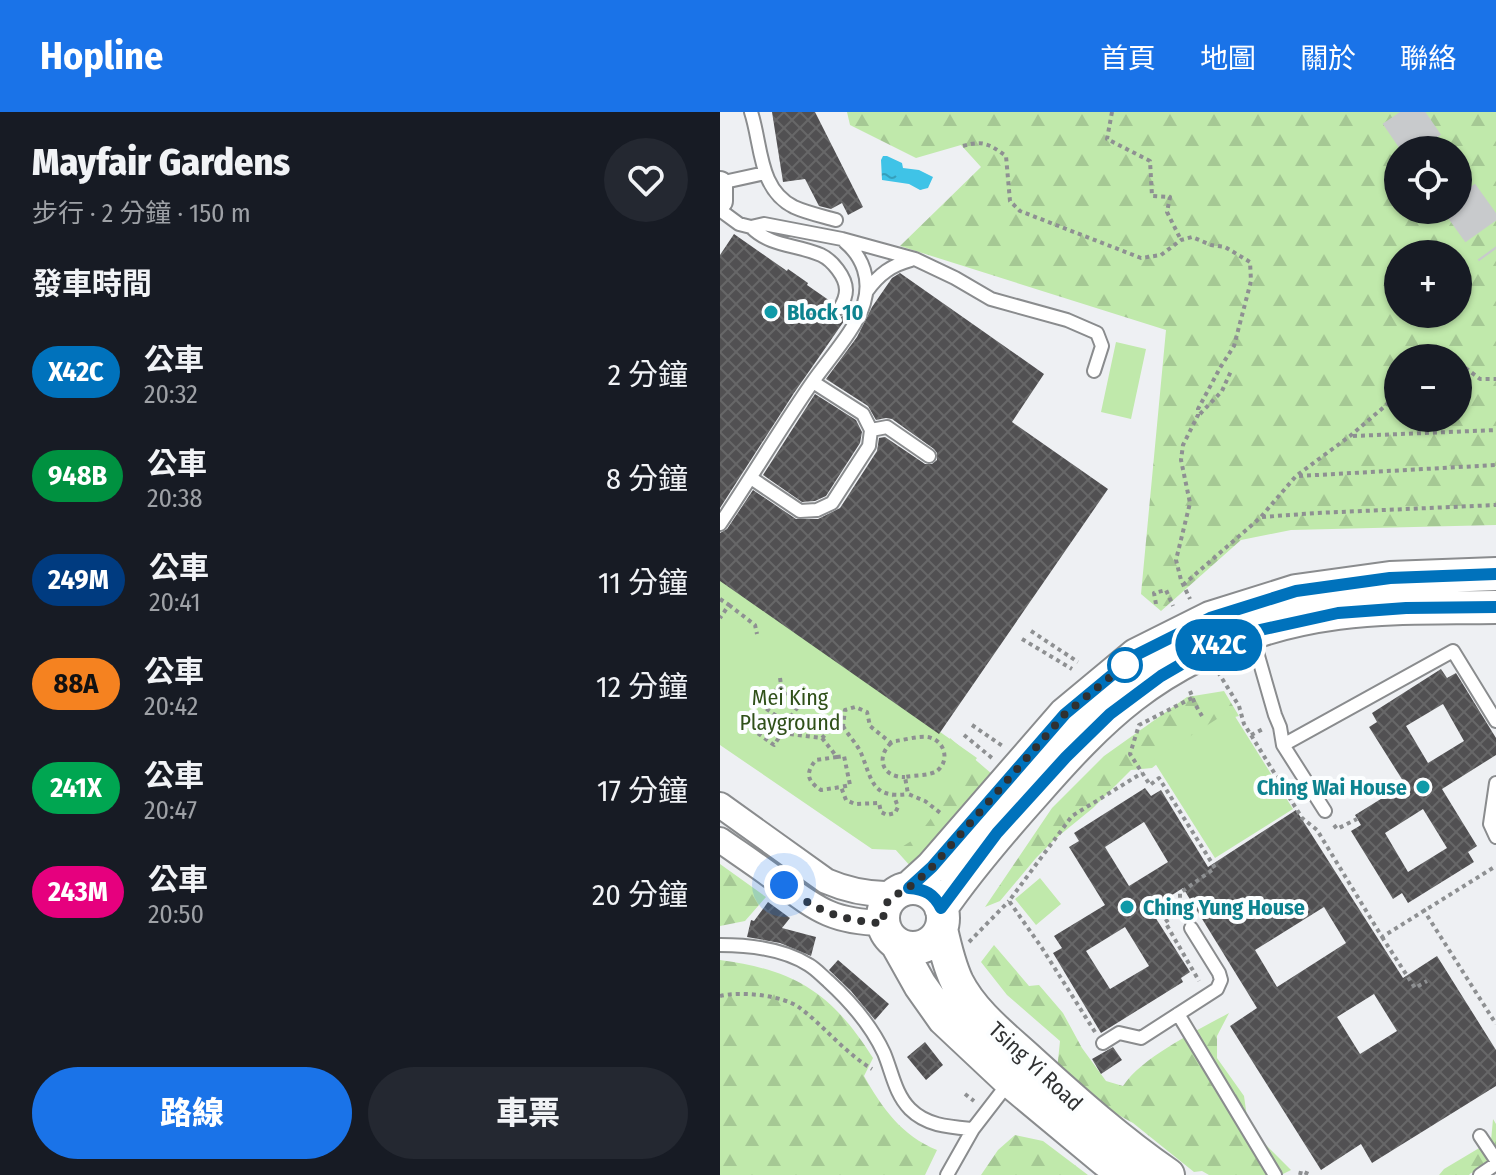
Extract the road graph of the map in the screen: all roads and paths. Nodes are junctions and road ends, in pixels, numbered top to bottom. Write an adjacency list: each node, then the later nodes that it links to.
1 (751, 112): 4 (lane)
2 (1112, 112): 11 (path)
3 (963, 146): 11 (path)
4 (765, 173): 5 (lane); 8 (lane)
5 (720, 183): 6 (street)
6 (720, 201)
7 (720, 210): 9 (lane)
8 (836, 220)
9 (751, 227): 10 (lane); 14 (lane)
10 (842, 239): 12 (lane); 13 (lane)
11 (1181, 240): 21 (path)
12 (915, 259): 13 (lane); 15 (lane)
13 (867, 291): 19 (lane)
14 (840, 308)
15 (1094, 371)
16 (1231, 371): 21 (path)
17 (1472, 373): 18 (path)
18 (1496, 379)
19 (813, 382): 22 (lane); 28 (lane)
20 (1384, 407): 24 (path)
21 (1198, 415): 33 (path)
22 (871, 430): 25 (lane); 28 (lane)
23 (1496, 430): 24 (path)
24 (1350, 436): 27 (path)
25 (929, 456)
26 (1496, 465): 27 (path)
27 (1296, 476): 30 (path)
28 (751, 478): 31 (lane)
29 (1496, 505): 30 (path)
30 (1260, 518): 33 (path)
31 (720, 524)
32 (1496, 574): 82 (main road)
33 (1183, 585): 35 (path)
34 (720, 599): 37 (path)
35 (1190, 599)
36 (1156, 604): 38 (path)
37 (729, 605): 40 (path); 43 (path)
38 (1173, 606)
39 (1496, 607): 42 (main road)
40 (720, 618)
41 (1031, 631): 45 (path)
42 (1251, 632): 63 (lane); 83 (main road)
43 (757, 634)
44 (1022, 639): 46 (path)
45 (1078, 662)
46 (1072, 669)
47 (1217, 670): 86 (path)
48 (780, 678): 49 (path)
49 (782, 691): 53 (path); 53 (path)
50 (1190, 691): 51 (path)
51 (1192, 698): 52 (path); 66 (path)
52 (1202, 716)
53 (781, 719): 58 (path)
54 (1496, 721): 63 (lane)
55 (745, 724): 58 (path)
56 (972, 725): 62 (path)
57 (843, 726): 60 (path); 61 (path); 71 (path)
58 (782, 733): 60 (path)
59 (964, 735): 65 (path)
60 (822, 738): 64 (path)
61 (891, 743): 67 (path); 67 (path)
62 (1001, 745)
63 (1283, 745): 73 (lane)
64 (837, 757): 69 (path); 69 (path)
65 (992, 757)
66 (1142, 773): 76 (path); 80 (path)
67 (905, 777): 70 (path)
68 (1496, 783): 77 (lane)
69 (841, 787): 71 (path)
70 (908, 794): 71 (path); 74 (path)
71 (894, 796)
72 (720, 805): 82 (street)
73 (1328, 815): 75 (path)
74 (948, 819)
75 (1357, 819)
76 (1186, 821)
77 (1496, 837)
78 (720, 840): 82 (street)
79 (1496, 866): 81 (path)
80 (1009, 901): 85 (path); 92 (path)
81 (1423, 909): 86 (path); 91 (path)
82 (896, 912): 83 (main road); 83 (main road); 94 (main road, Tsing Yi Road)
83 (941, 919): 100 (main road, Tsing Yi Road)
84 (1191, 928): 90 (lane)
85 (975, 937)
86 (1382, 937): 88 (path)
87 (724, 945): 93 (lane)
88 (1427, 981)
89 (720, 996): 93 (path)
90 (1178, 1014): 92 (lane); 101 (lane)
91 (1496, 1024)
92 (1103, 1043)
93 (892, 1076): 95 (lane)
94 (1010, 1081): 95 (lane); 99 (main road, Tsing Yi Road)
95 (973, 1129): 98 (lane)
96 (1480, 1136): 97 (lane)
97 (1496, 1162): 104 (lane)
98 (947, 1175)
99 (1126, 1175)
100 (1168, 1175)
101 (1275, 1175)
102 (1300, 1175): 103 (path)
103 (1311, 1175)
104 (1480, 1175)

